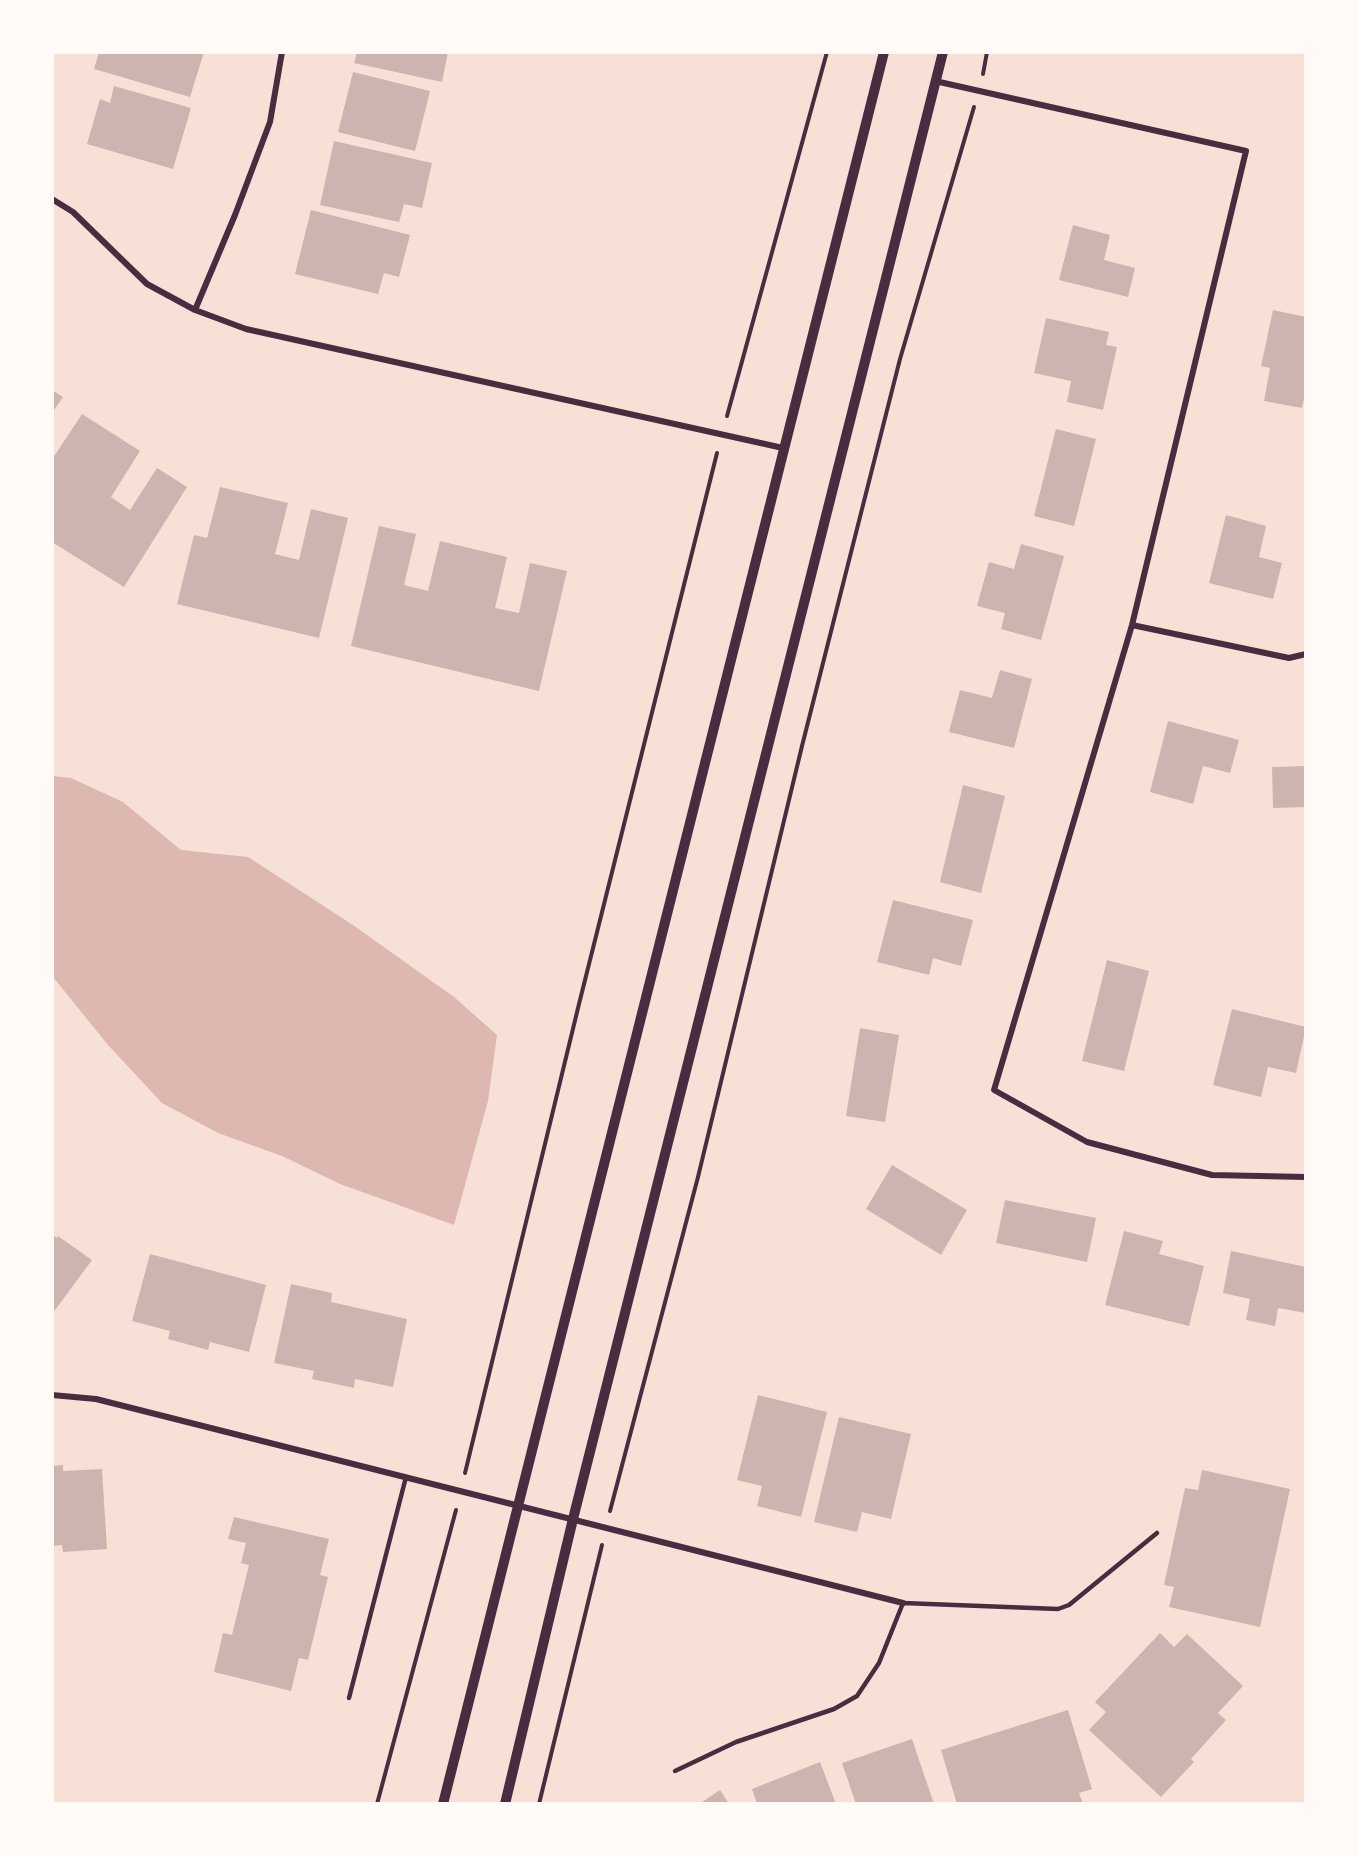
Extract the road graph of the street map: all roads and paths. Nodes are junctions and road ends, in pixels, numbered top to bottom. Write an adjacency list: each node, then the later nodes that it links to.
1 (282, 52): 9 (street)
2 (827, 52): 10 (path)
3 (884, 52): 11 (street)
4 (943, 52): 6 (street)
5 (987, 52): 7 (path)
6 (935, 81): 7 (street); 19 (street)
7 (979, 91): 12 (street); 20 (path)
8 (52, 199): 9 (street)
9 (195, 310): 10 (street)
10 (722, 434): 11 (street); 17 (path)
11 (783, 447): 18 (street)
12 (1132, 625): 13 (street); 14 (street)
13 (1305, 654)
14 (1305, 1177)
15 (52, 1395): 16 (street)
16 (406, 1477): 17 (street); 23 (lane)
17 (461, 1490): 18 (street); 25 (path)
18 (517, 1504): 19 (street); 26 (street)
19 (573, 1519): 20 (street); 27 (street)
20 (606, 1527): 22 (street); 28 (path)
21 (1158, 1533): 22 (lane)
22 (903, 1603): 24 (lane)
23 (349, 1698)
24 (675, 1771)
25 (377, 1803)
26 (443, 1803)
27 (505, 1803)
28 (539, 1803)

